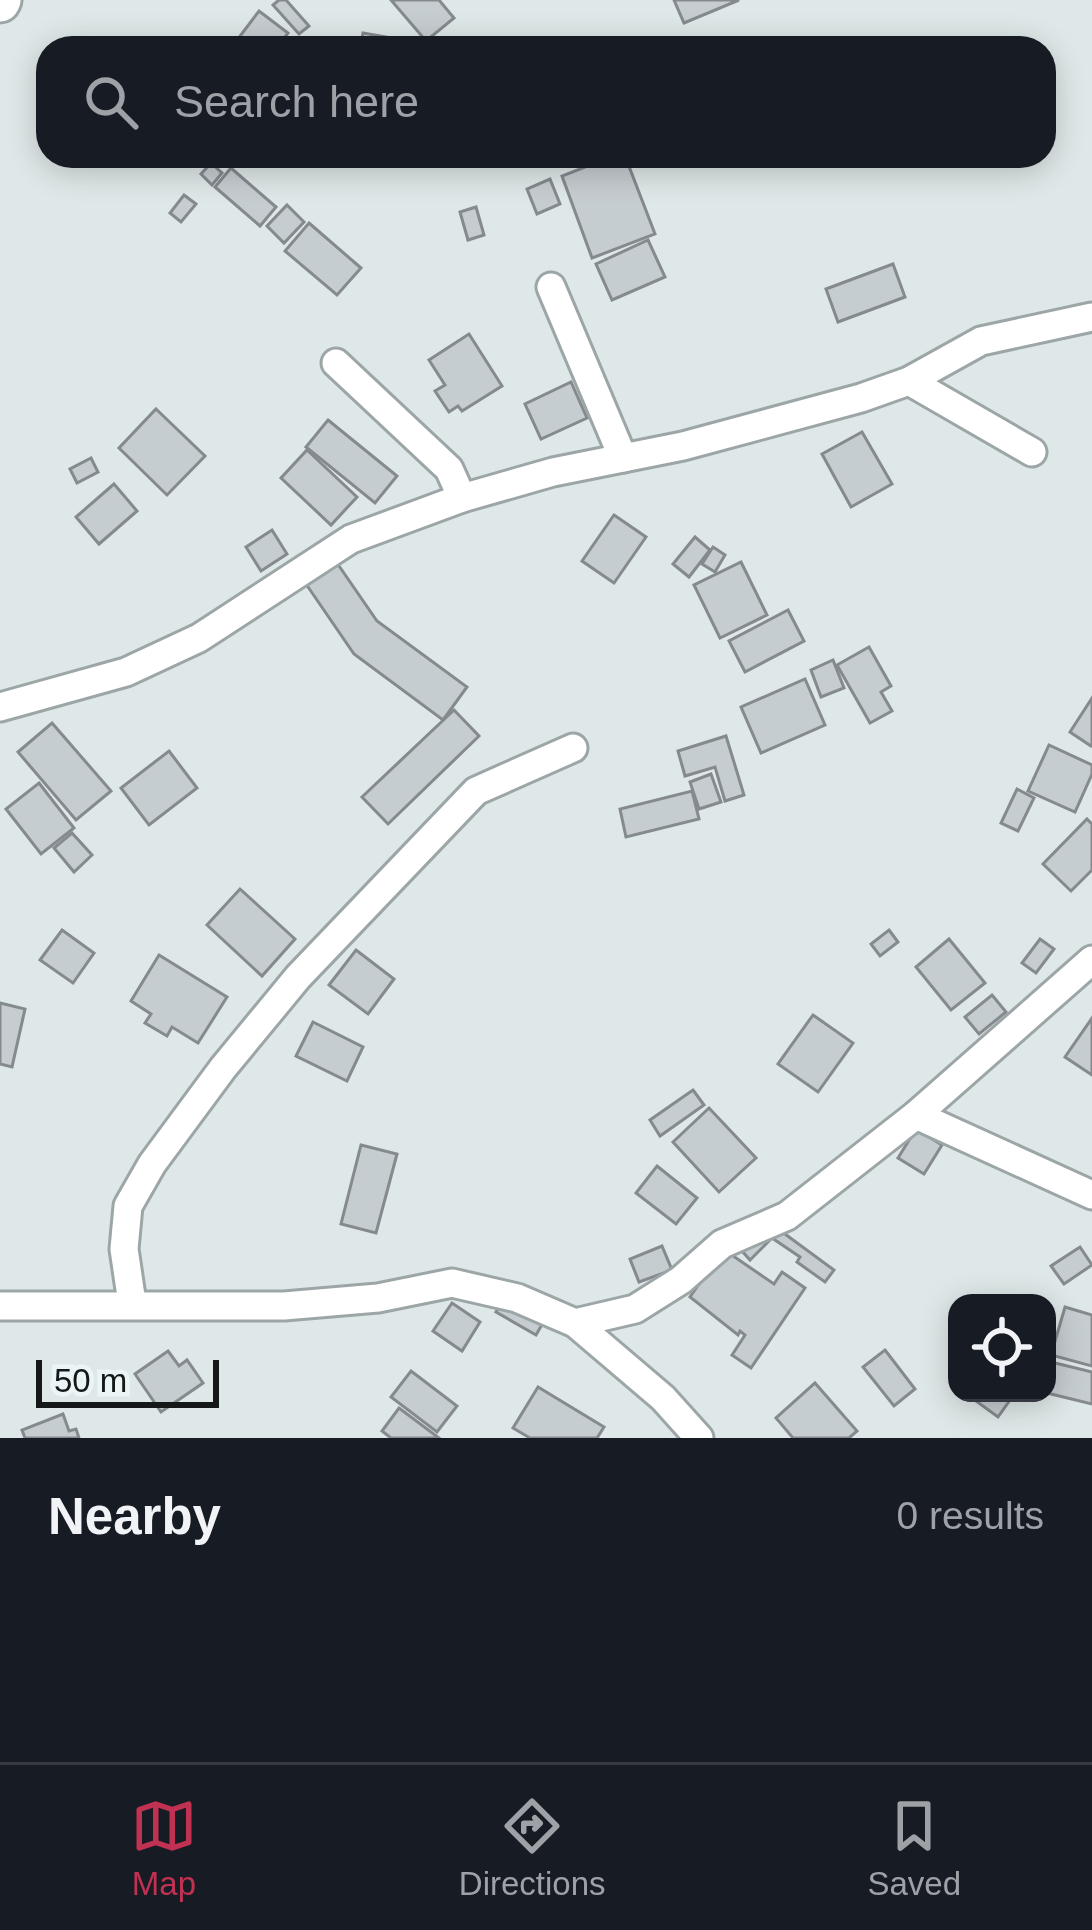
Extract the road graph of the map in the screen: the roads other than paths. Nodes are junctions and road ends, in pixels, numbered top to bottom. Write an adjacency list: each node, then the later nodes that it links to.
1 (551, 286): 6 (street)
2 (1092, 317): 4 (street)
3 (336, 364): 7 (street)
4 (909, 381): 5 (street); 6 (street)
5 (1032, 452)
6 (623, 458): 7 (street)
7 (463, 498): 8 (street)
8 (0, 706)
9 (573, 748): 13 (street)
10 (1092, 960): 11 (street)
11 (916, 1115): 12 (street); 15 (street)
12 (1092, 1195)
13 (132, 1304): 14 (street); 15 (street)
14 (0, 1306)
15 (575, 1323): 16 (street)
16 (699, 1438)

